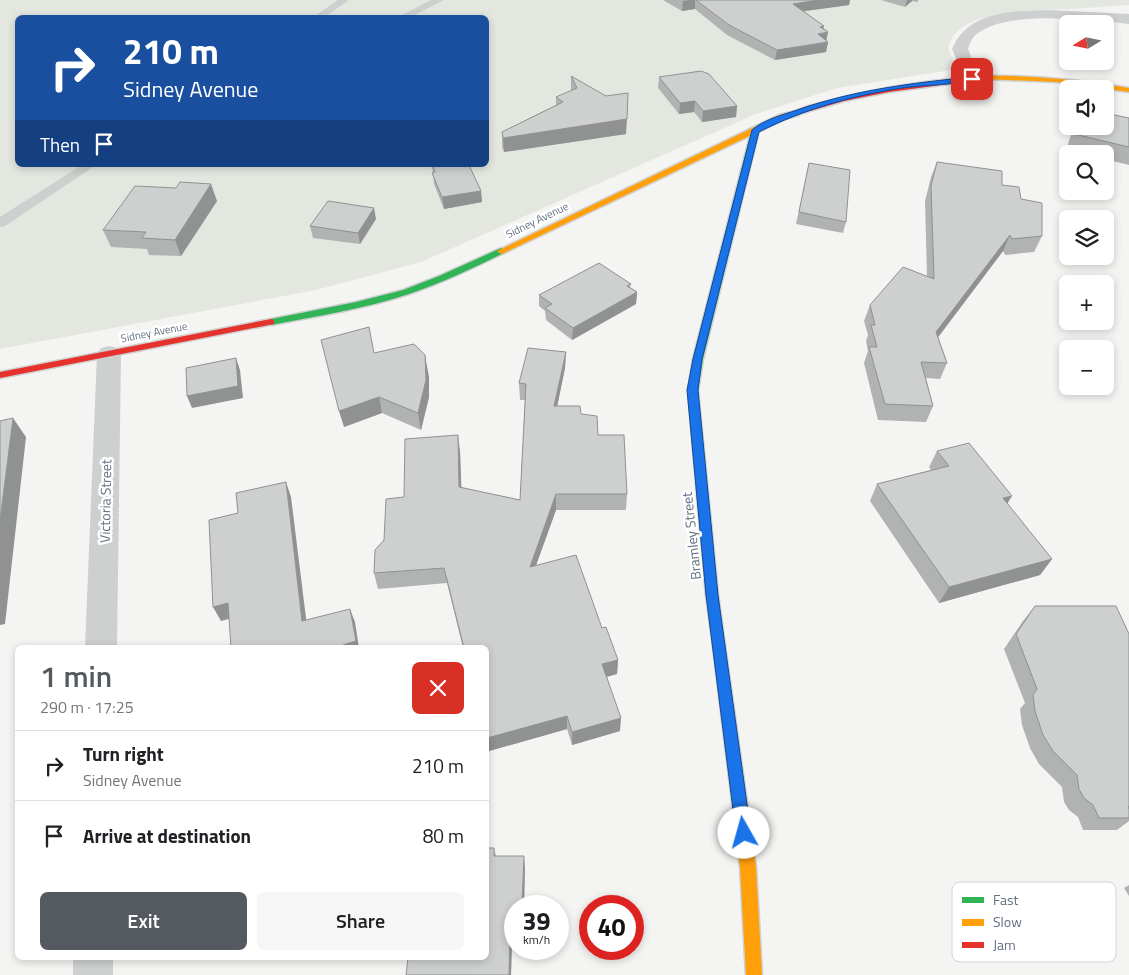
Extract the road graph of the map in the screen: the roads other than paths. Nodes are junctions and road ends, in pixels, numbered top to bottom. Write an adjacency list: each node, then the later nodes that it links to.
1 (344, 0): 3 (lane)
2 (439, 0): 4 (lane)
3 (321, 15)
4 (406, 15)
5 (1129, 19): 6 (street)
6 (972, 79): 7 (street, Sidney Avenue); 8 (street, Sidney Avenue)
7 (1129, 90)
8 (756, 130): 11 (street, Sidney Avenue); 16 (street, Bramley Street)
9 (87, 167): 10 (lane)
10 (0, 223)
11 (109, 354): 12 (street, Sidney Avenue); 13 (street, Victoria Street)
12 (0, 375)
13 (101, 645)
14 (93, 960): 15 (street)
15 (93, 975)
16 (754, 975)

